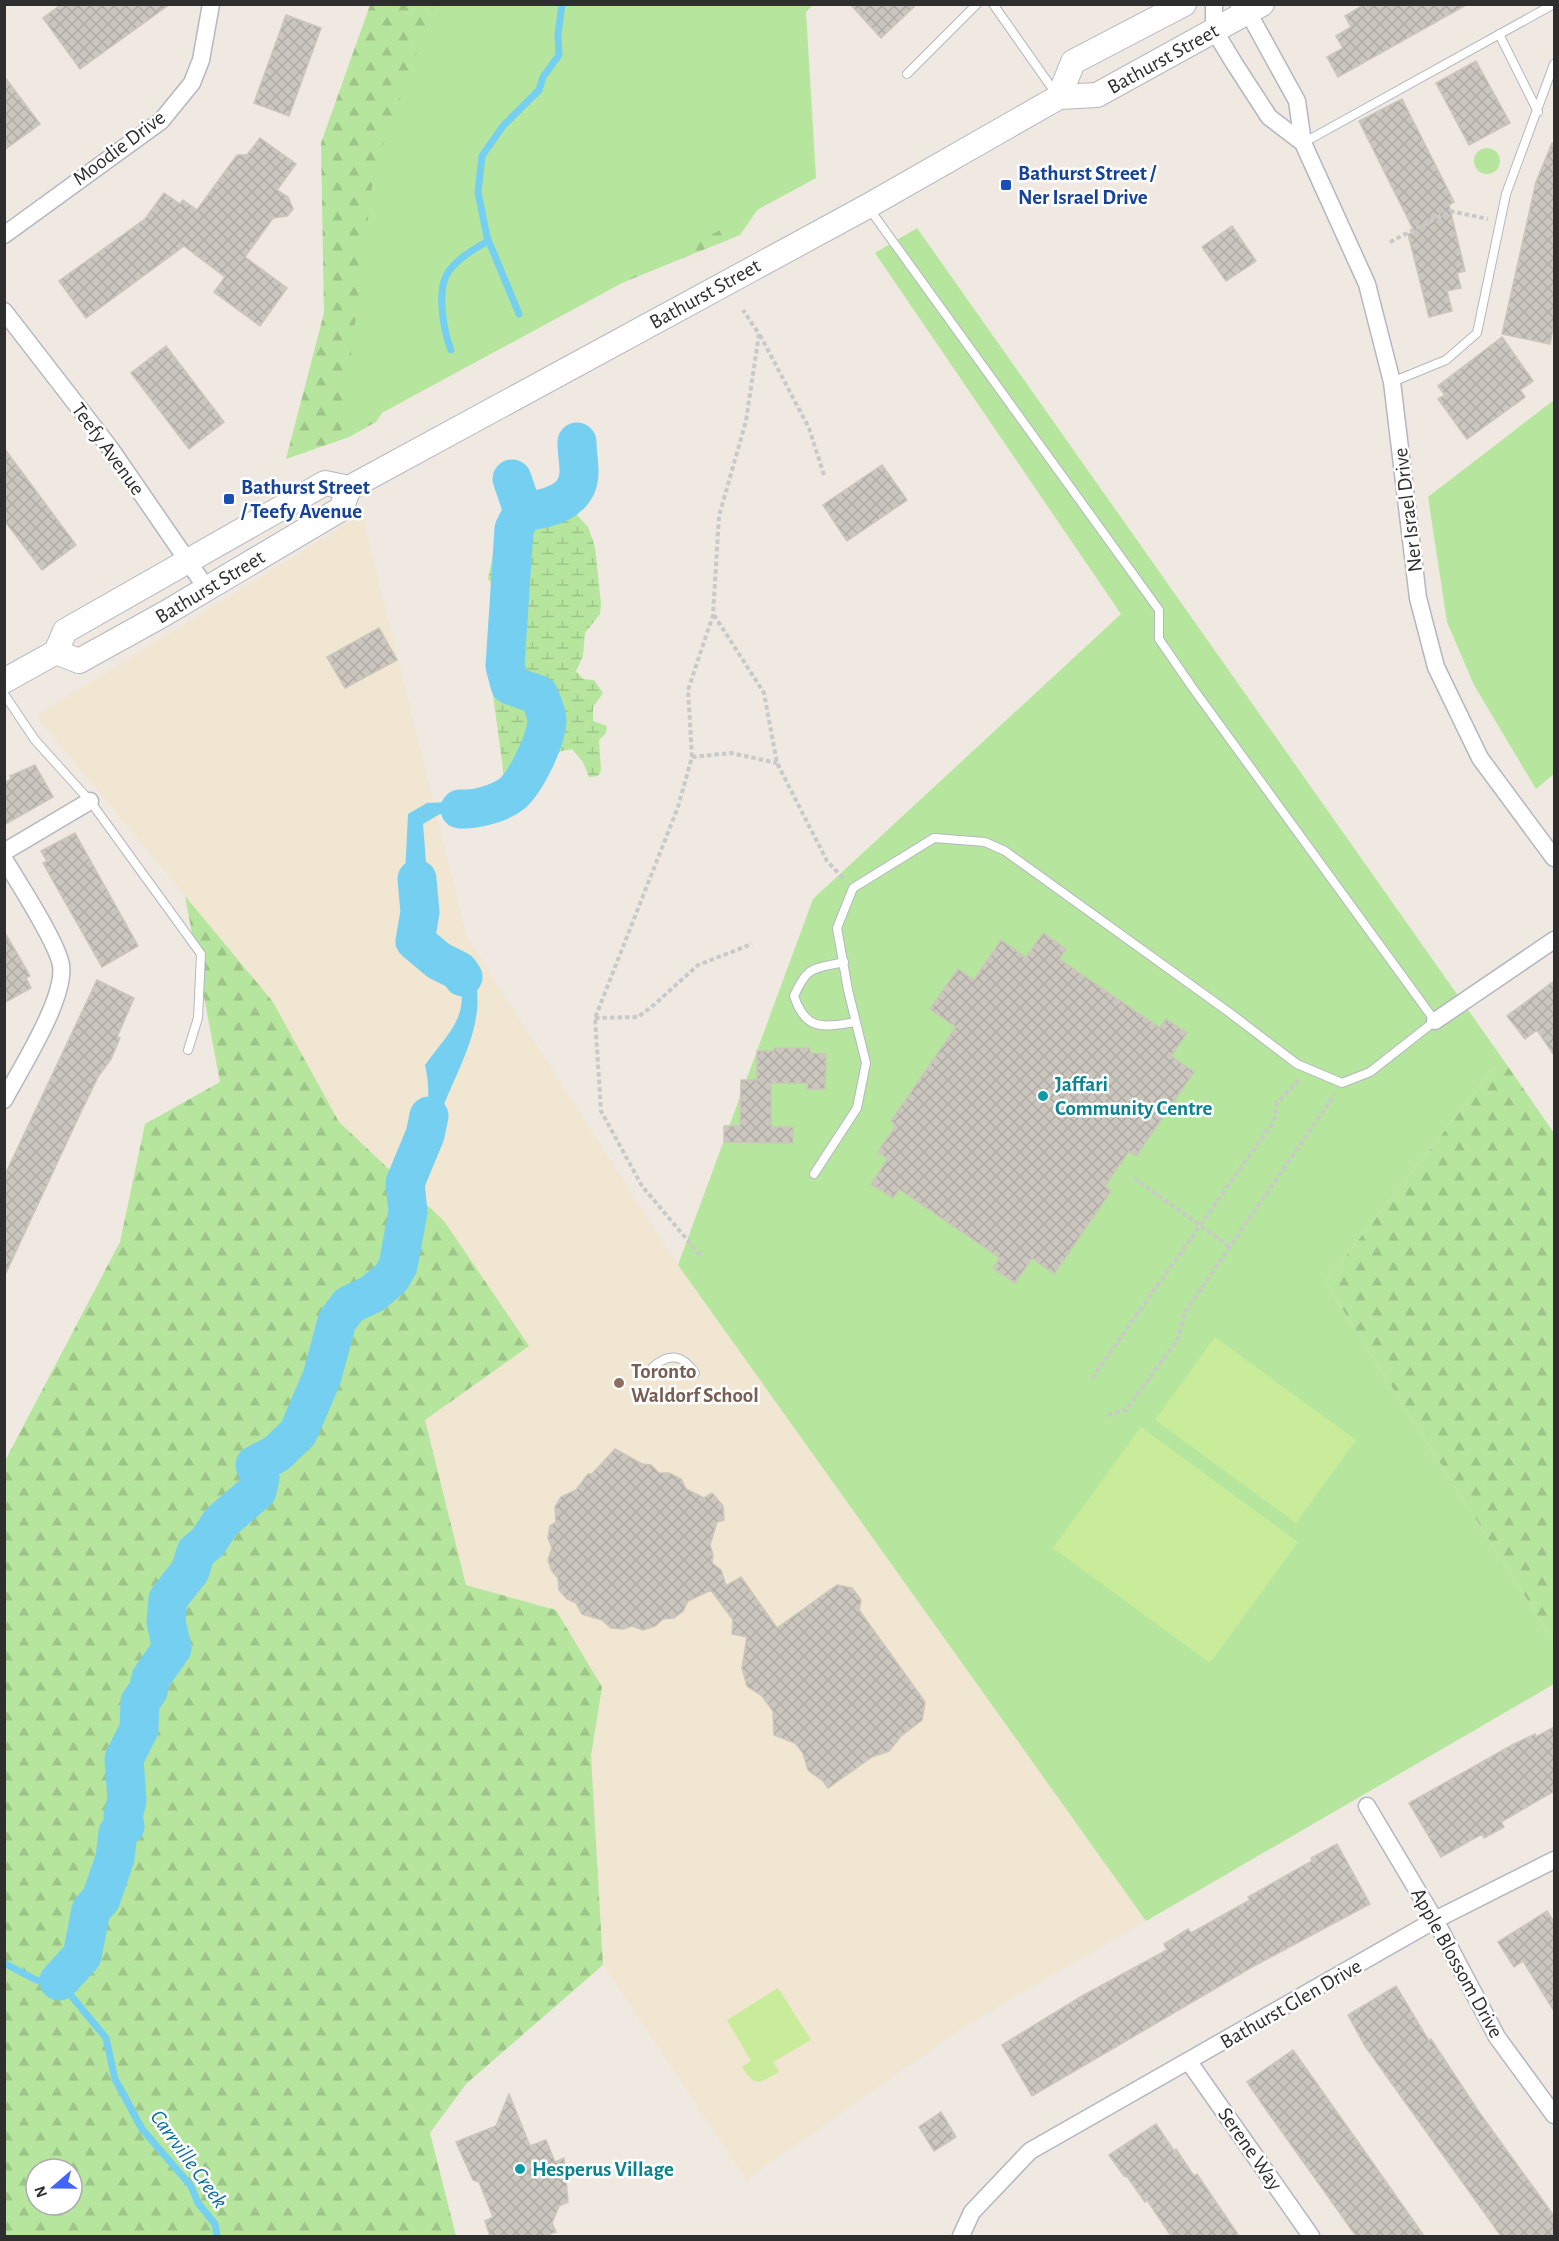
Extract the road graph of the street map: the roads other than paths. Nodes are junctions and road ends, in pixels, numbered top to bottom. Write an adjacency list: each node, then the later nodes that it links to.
1 (211, 4): 16 (street, Moodie Drive)
2 (977, 4): 11 (lane)
3 (993, 4): 12 (lane)
4 (1184, 4): 12 (main road, Bathurst Street)
5 (1214, 4): 8 (street)
6 (1554, 4): 9 (lane)
7 (1249, 7): 8 (main road, Bathurst Street); 14 (street, Ner Israel Drive)
8 (1214, 30): 12 (main road, Bathurst Street); 14 (street, Ner Israel Drive)
9 (1499, 34): 13 (lane); 14 (lane)
10 (1554, 64): 13 (lane)
11 (907, 74)
12 (1059, 98): 15 (main road, Bathurst Street)
13 (1538, 112): 18 (lane)
14 (1303, 143): 18 (street, Ner Israel Drive)
15 (868, 206): 19 (main road, Bathurst Street); 31 (lane)
16 (4, 235)
17 (4, 311): 20 (street, Teefy Avenue)
18 (1392, 382): 27 (street, Ner Israel Drive)
19 (349, 488): 20 (main road, Bathurst Street); 21 (main road, Bathurst Street)
20 (188, 563): 21 (street, Teefy Avenue); 22 (main road, Bathurst Street)
21 (207, 589): 22 (main road, Bathurst Street)
22 (56, 652): 23 (main road, Bathurst Street)
23 (4, 681)
24 (4, 694): 25 (lane)
25 (90, 801): 26 (street); 33 (lane)
26 (4, 852)
27 (1554, 858)
28 (4, 859): 34 (street)
29 (1554, 939): 31 (street)
30 (844, 962): 31 (lane); 32 (lane); 32 (lane)
31 (1435, 1021)
32 (856, 1022): 35 (lane)
33 (188, 1050)
34 (4, 1100)
35 (814, 1174)
36 (653, 1367): 37 (lane)
37 (695, 1373)
38 (1367, 1806): 40 (street, Apple Blossom Drive)
39 (1554, 1860): 40 (street, Bathurst Glen Drive)
40 (1435, 1920): 41 (street, Bathurst Glen Drive); 42 (street, Apple Blossom Drive)
41 (1189, 2062): 43 (street, Bathurst Glen Drive); 44 (street, Serene Way)
42 (1554, 2115)
43 (961, 2236)
44 (1311, 2236)

